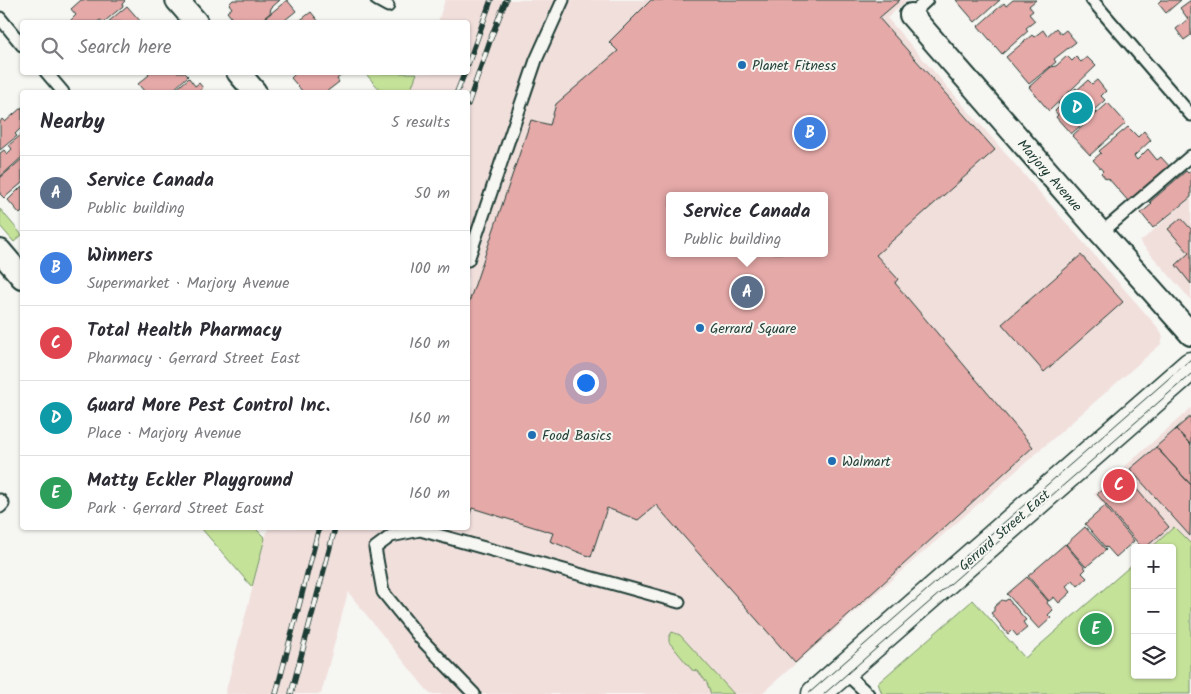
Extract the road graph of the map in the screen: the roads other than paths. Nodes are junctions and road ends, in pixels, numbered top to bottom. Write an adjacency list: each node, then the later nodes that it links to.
1 (177, 0): 8 (street)
2 (377, 0): 5 (lane)
3 (563, 0): 18 (lane)
4 (1092, 0): 14 (lane)
5 (388, 6)
6 (919, 7): 16 (street, Marjory Avenue)
7 (0, 18): 9 (lane)
8 (194, 20)
9 (20, 43)
10 (49, 75): 12 (lane)
11 (240, 75): 13 (street)
12 (61, 90)
13 (252, 90)
14 (1191, 115)
15 (1191, 156): 16 (lane)
16 (1101, 233): 20 (street, Marjory Avenue)
17 (0, 251): 19 (street)
18 (470, 254)
19 (20, 275)
20 (1191, 334)
21 (1191, 366): 26 (main road, Gerrard Street East)
22 (0, 500): 23 (lane)
23 (0, 507)
24 (392, 532): 25 (lane); 27 (lane)
25 (679, 602)
26 (844, 671): 28 (main road, Gerrard Street East); 29 (lane)
27 (474, 694)
28 (816, 694)
29 (868, 694)

